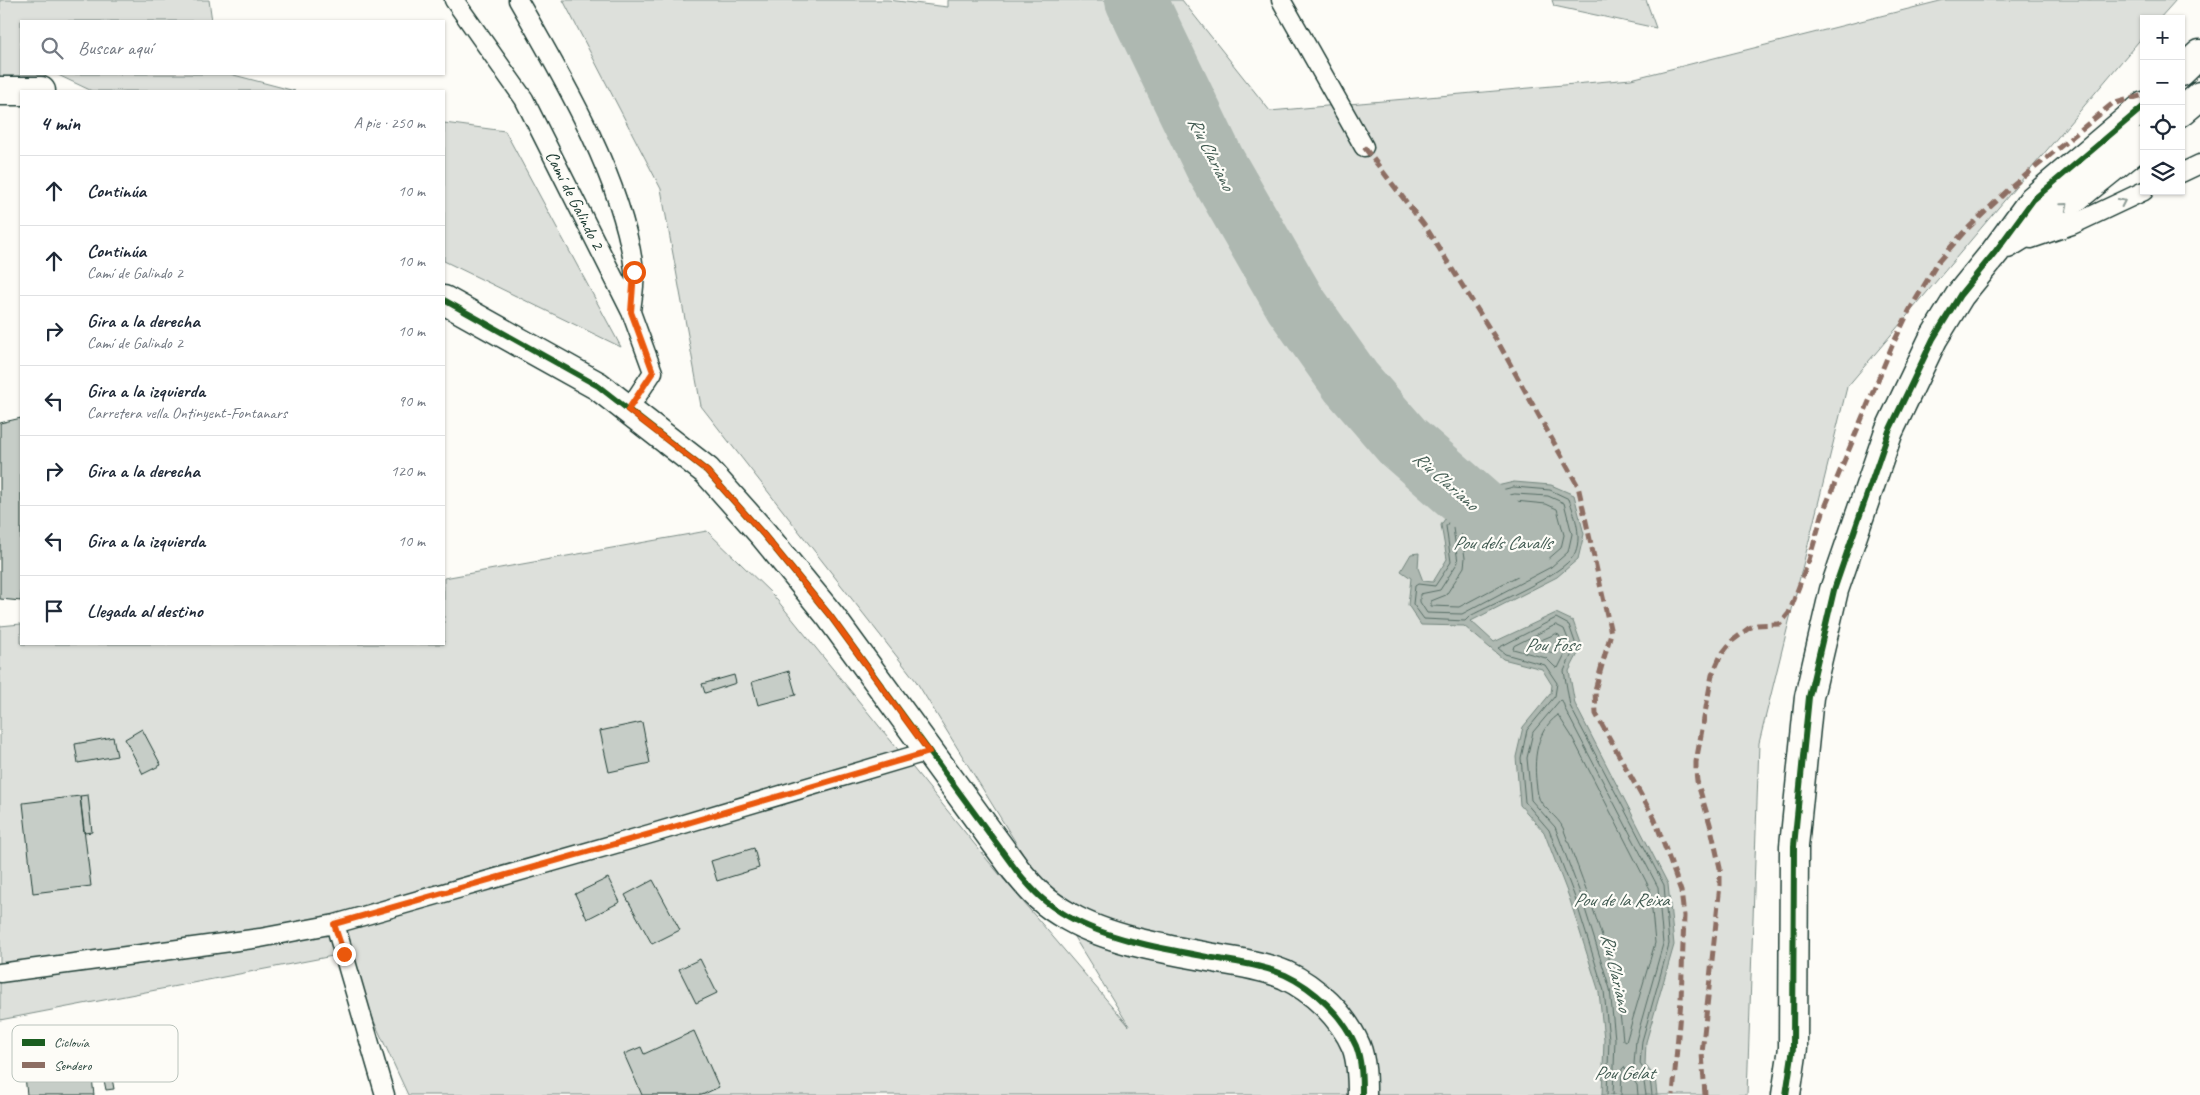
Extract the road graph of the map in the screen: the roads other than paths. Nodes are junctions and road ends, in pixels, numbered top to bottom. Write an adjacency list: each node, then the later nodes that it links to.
1 (454, 0): 18 (lane, Camí de Galindo 2)
2 (518, 0): 18 (lane)
3 (1281, 0): 12 (lane)
4 (2200, 54): 5 (main road)
5 (2185, 68)
6 (0, 91): 7 (main road)
7 (20, 91)
8 (2200, 96): 10 (main road)
9 (2140, 109): 16 (main road)
10 (2185, 109)
11 (2140, 145): 16 (main road, one-way to 11)
12 (1364, 148)
13 (2200, 164): 14 (lane)
14 (2185, 171)
15 (2140, 193): 16 (lane, one-way to 15)
16 (1995, 252): 25 (main road)
17 (445, 301): 19 (main road)
18 (631, 312): 19 (lane, Camí de Galindo 2)
19 (628, 410): 20 (main road)
20 (929, 752): 21 (lane); 24 (main road)
21 (334, 924): 22 (lane); 23 (lane)
22 (0, 973)
23 (385, 1095)
24 (1362, 1095)
25 (1786, 1095)

